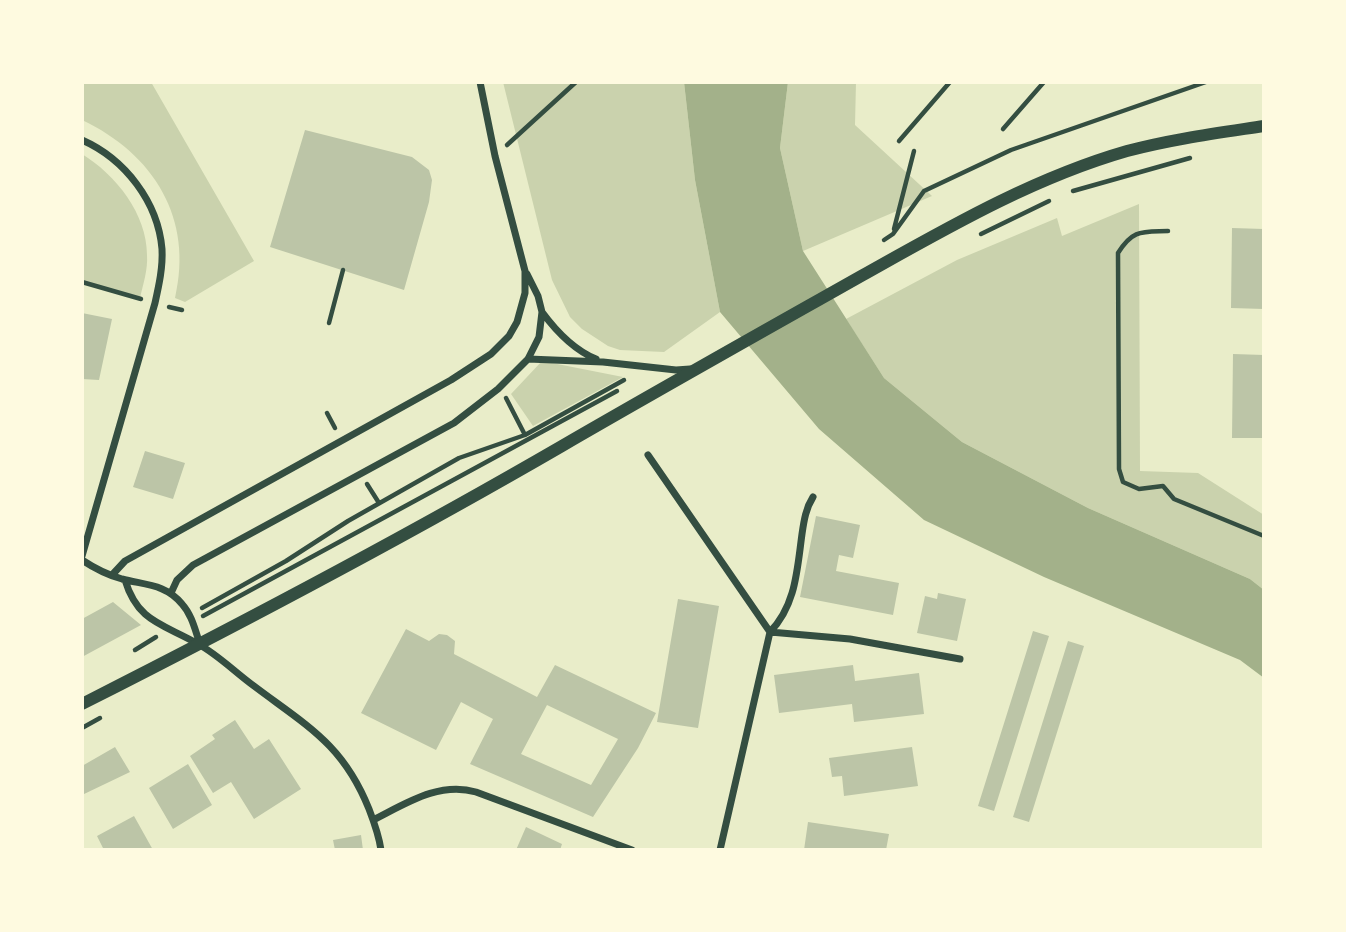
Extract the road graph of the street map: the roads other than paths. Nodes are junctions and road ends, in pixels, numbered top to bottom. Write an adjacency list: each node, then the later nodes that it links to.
1 (480, 82): 4 (street)
2 (1264, 126): 8 (street)
3 (82, 140): 11 (street)
4 (525, 271): 5 (street); 12 (street)
5 (542, 312): 6 (street); 7 (street)
6 (528, 359): 7 (street); 14 (street)
7 (603, 362): 8 (street)
8 (700, 366): 16 (street)
9 (648, 456): 15 (street)
10 (813, 496): 15 (street)
11 (82, 558): 12 (street)
12 (112, 575): 13 (street)
13 (125, 579): 14 (street); 16 (street)
14 (171, 593): 16 (street)
15 (770, 632): 17 (street); 22 (street)
16 (200, 644): 18 (street); 19 (street)
17 (960, 659)
18 (82, 704)
19 (373, 820): 20 (street); 21 (street)
20 (381, 850)
21 (632, 850)
22 (720, 850)

